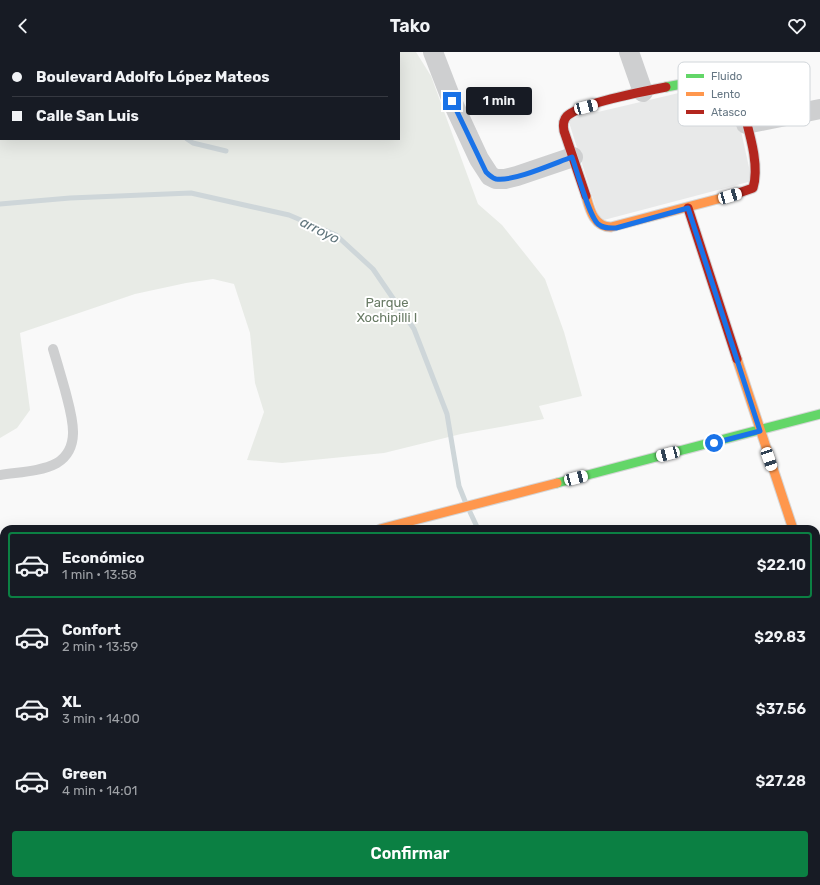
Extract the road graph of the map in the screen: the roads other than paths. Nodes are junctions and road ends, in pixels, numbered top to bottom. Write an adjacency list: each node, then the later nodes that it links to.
1 (433, 52): 8 (street)
2 (629, 52): 4 (street)
3 (678, 85): 4 (street)
4 (643, 92): 8 (street)
5 (820, 109): 6 (street)
6 (810, 111)
7 (746, 126): 9 (street)
8 (572, 157): 9 (street)
9 (688, 208): 12 (street)
10 (53, 349): 13 (lane)
11 (820, 414): 12 (street)
12 (760, 431): 14 (street); 16 (street)
13 (0, 475)
14 (430, 521): 15 (street)
15 (405, 525)
16 (792, 525)

